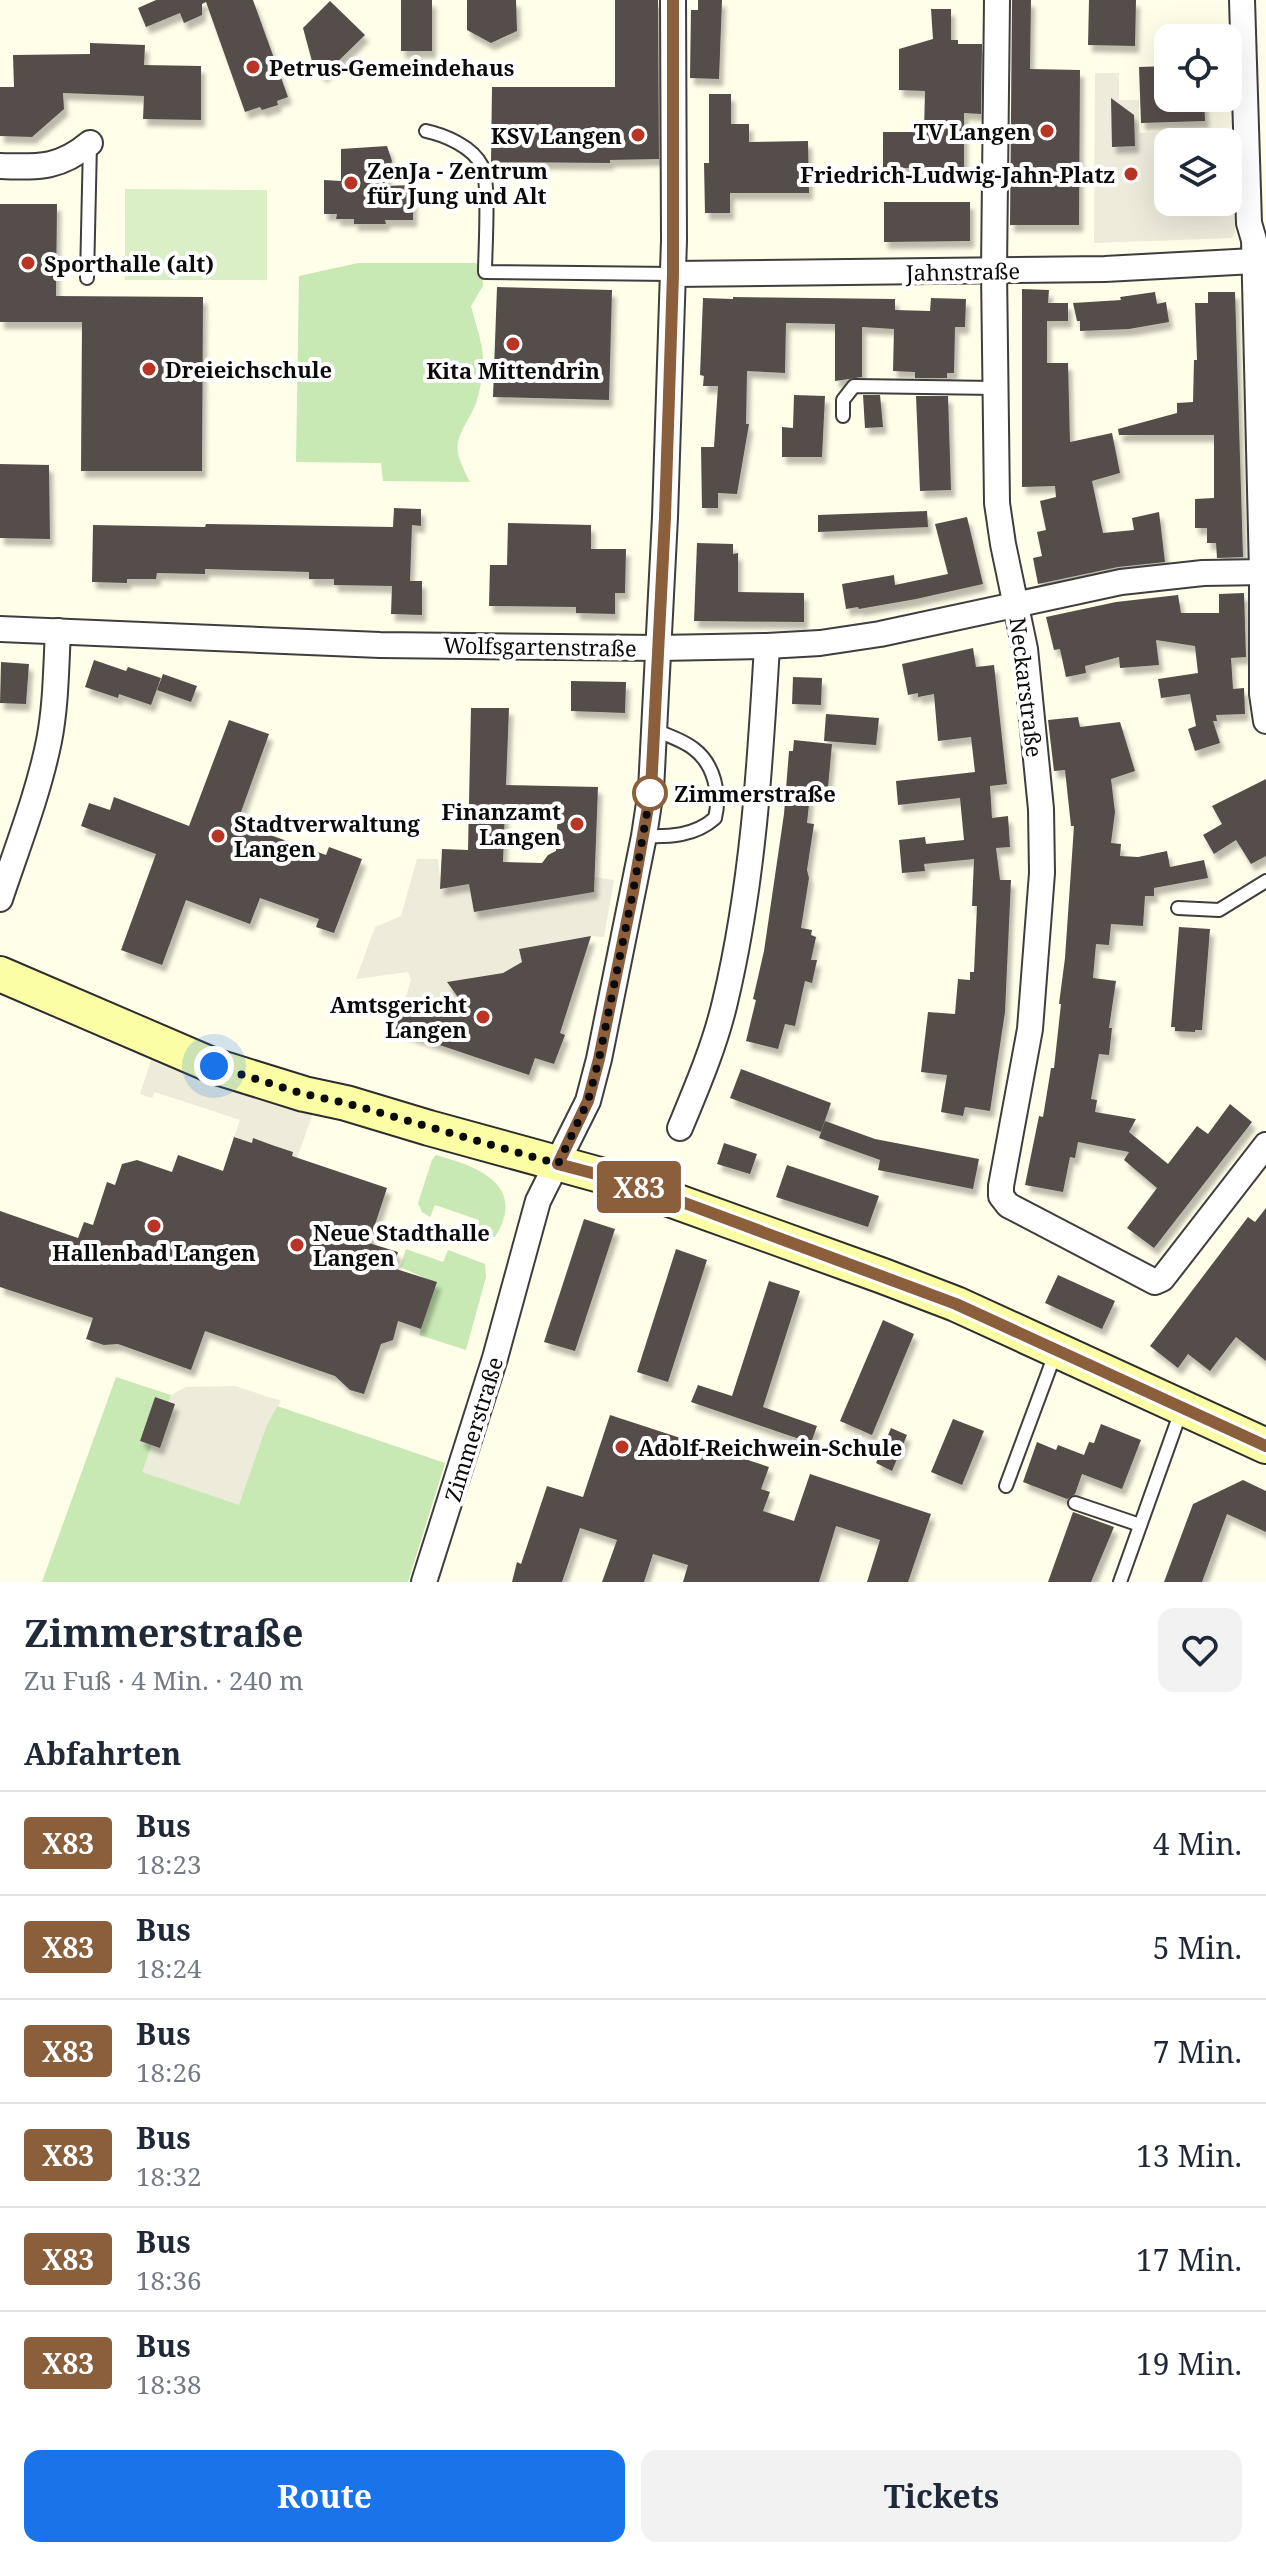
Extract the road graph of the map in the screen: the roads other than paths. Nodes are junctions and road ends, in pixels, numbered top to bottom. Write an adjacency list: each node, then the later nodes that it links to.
1 (673, 0): 10 (street, Zimmerstraße)
2 (997, 0): 9 (street, Neckarstraße)
3 (1242, 0): 4 (street)
4 (1254, 30): 8 (street)
5 (426, 131): 10 (lane)
6 (90, 143): 7 (street); 11 (lane)
7 (0, 166)
8 (1254, 261): 9 (street, Jahnstraße); 12 (street)
9 (994, 271): 10 (street, Jahnstraße); 13 (street, Neckarstraße)
10 (673, 274): 20 (street, Zimmerstraße)
11 (87, 278)
12 (1261, 343): 15 (street)
13 (995, 388): 14 (lane); 16 (street, Neckarstraße)
14 (843, 416)
15 (1264, 572): 16 (street, Wolfsgartenstraße); 21 (street)
16 (1017, 605): 19 (street, Wolfsgartenstraße); 29 (street, Neckarstraße)
17 (0, 629): 18 (street, Wolfsgartenstraße)
18 (58, 631): 20 (street, Wolfsgartenstraße); 25 (street)
19 (767, 646): 20 (street, Wolfsgartenstraße); 28 (street)
20 (659, 648): 22 (street, Zimmerstraße)
21 (1266, 721)
22 (654, 730): 23 (street, Zimmerstraße); 23 (lane)
23 (644, 836): 30 (street, Zimmerstraße)
24 (1266, 881): 26 (lane)
25 (0, 899)
26 (1178, 908)
27 (0, 974): 30 (main road)
28 (680, 1128)
29 (1266, 1145)
30 (558, 1164): 31 (main road); 37 (street, Zimmerstraße)
31 (1057, 1350): 32 (main road); 34 (lane)
32 (1182, 1408): 33 (main road); 36 (lane)
33 (1266, 1446)
34 (1006, 1486)
35 (1075, 1503): 36 (lane)
36 (1140, 1525): 38 (lane)
37 (424, 1582)
38 (1120, 1582)

